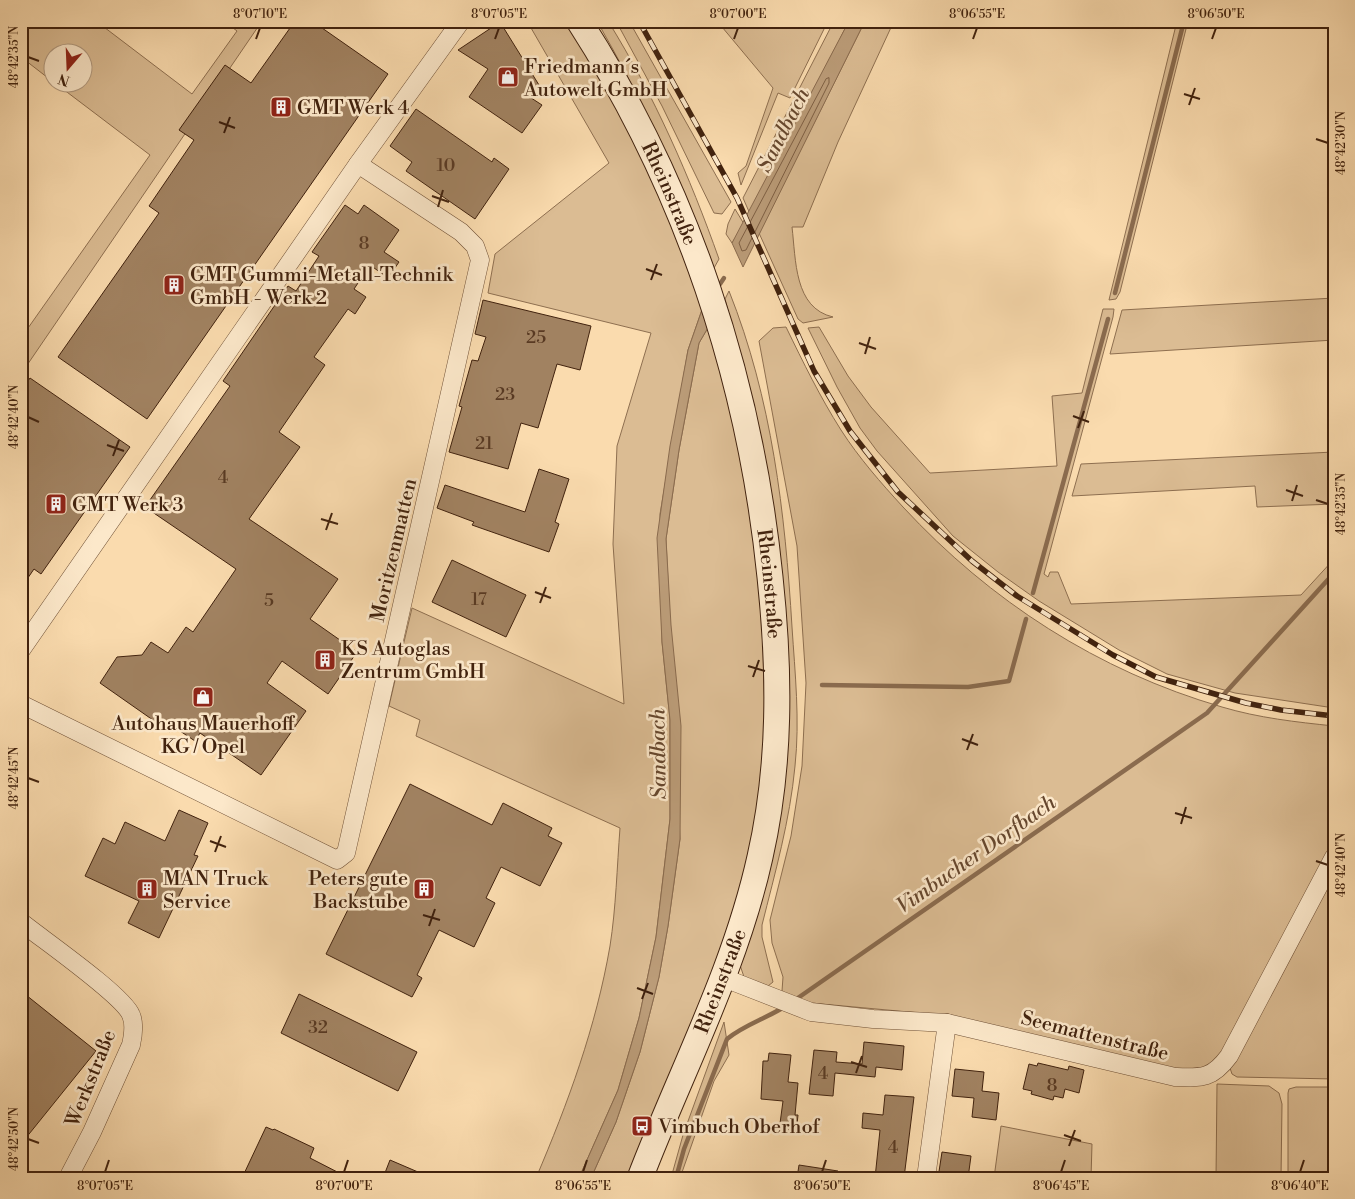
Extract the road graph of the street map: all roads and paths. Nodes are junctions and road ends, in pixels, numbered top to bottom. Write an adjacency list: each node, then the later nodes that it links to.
1 (460, 21): 3 (street)
2 (580, 21): 8 (street, Rheinstraße)
3 (358, 164): 4 (street); 5 (street, Moritzenmatten)
4 (21, 650)
5 (21, 704)
6 (1334, 857): 9 (street, Seemattenstraße)
7 (21, 922): 11 (street, Werkstraße)
8 (724, 978): 9 (street, Seemattenstraße); 10 (street, Rheinstraße)
9 (947, 1023): 12 (street)
10 (644, 1172)
11 (68, 1178)
12 (926, 1178)

